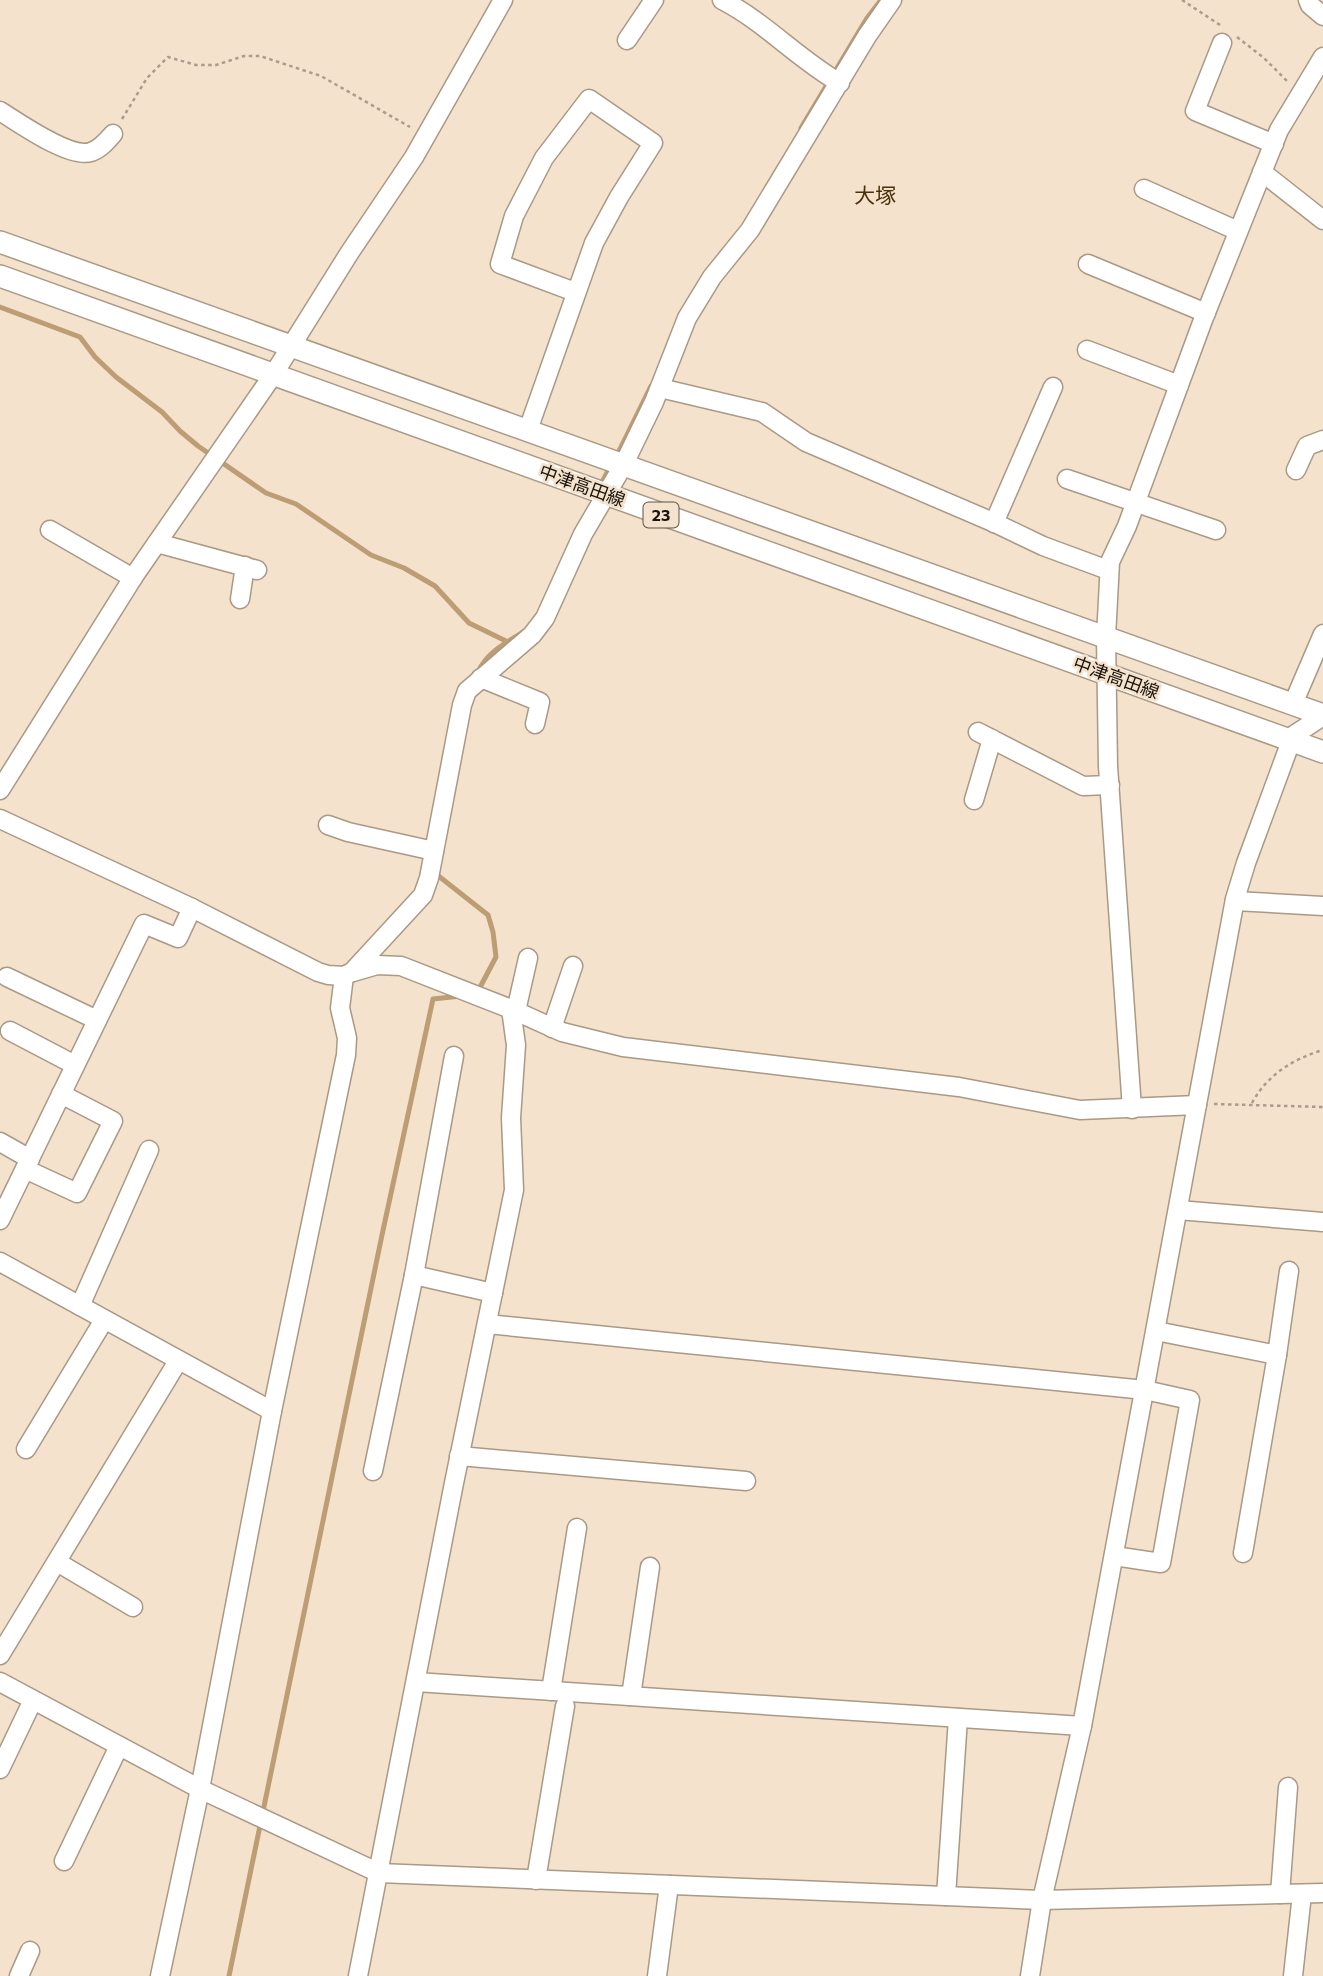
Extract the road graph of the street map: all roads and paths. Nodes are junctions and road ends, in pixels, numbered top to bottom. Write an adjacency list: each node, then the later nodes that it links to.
1 (503, 0): 26 (street)
2 (654, 0): 9 (street)
3 (722, 0): 11 (street)
4 (892, 0): 11 (street)
5 (1182, 0): 8 (path)
6 (1308, 0): 7 (street)
7 (1323, 16)
8 (1227, 35): 12 (path); 16 (street)
9 (627, 40)
10 (1323, 57): 12 (street)
11 (840, 83): 31 (street)
12 (1299, 94): 16 (street)
13 (0, 111): 15 (street)
14 (410, 127): 15 (path)
15 (113, 134)
16 (1274, 144): 17 (street)
17 (1262, 172): 19 (street); 20 (street)
18 (1144, 189): 20 (street)
19 (1323, 220)
20 (1238, 231): 25 (street)
21 (0, 242): 26 (main road, 中津高田線 / 23)
22 (1088, 264): 25 (street)
23 (0, 276): 28 (main road, 中津高田線 / 23)
24 (575, 292): 24 (street); 32 (street)
25 (1206, 313): 29 (street)
26 (292, 346): 28 (street); 32 (main road, 中津高田線 / 23)
27 (1087, 350): 29 (street)
28 (272, 375): 37 (main road, 中津高田線 / 23); 42 (street)
29 (1179, 385): 38 (street)
30 (1053, 387): 39 (street)
31 (660, 388): 34 (street); 39 (street)
32 (528, 430): 34 (main road, 中津高田線 / 23)
33 (1323, 440): 35 (street)
34 (624, 464): 37 (street); 47 (main road, 中津高田線 / 23)
35 (1296, 470)
36 (1067, 479): 38 (street)
37 (606, 495): 48 (main road, 中津高田線 / 23); 49 (street)
38 (1136, 503): 41 (street); 43 (street)
39 (995, 523): 43 (street)
40 (50, 530): 44 (street)
41 (1216, 530)
42 (157, 543): 44 (street); 45 (street)
43 (1108, 570): 47 (street)
44 (133, 578): 56 (street)
45 (240, 599)
46 (1323, 634): 50 (street)
47 (1106, 637): 48 (street); 50 (main road, 中津高田線 / 23)
48 (1106, 674): 53 (main road, 中津高田線 / 23); 55 (street)
49 (481, 678): 52 (street); 60 (street)
50 (1293, 704): 51 (main road, 中津高田線 / 23)
51 (1323, 715): 53 (street)
52 (535, 724)
53 (1291, 741): 54 (main road, 中津高田線 / 23); 61 (street)
54 (1323, 752)
55 (1110, 785): 57 (street); 81 (street)
56 (0, 790)
57 (974, 800)
58 (0, 819): 63 (street)
59 (328, 825): 60 (street)
60 (434, 851): 64 (street)
61 (1235, 901): 62 (street); 79 (street)
62 (1323, 906)
63 (192, 908): 68 (street); 71 (street)
64 (384, 938): 67 (street); 68 (street)
65 (528, 958): 70 (street)
66 (573, 966): 72 (street)
67 (401, 967): 68 (street); 70 (street)
68 (348, 974): 99 (street)
69 (7, 976): 71 (street)
70 (514, 1010): 72 (street); 91 (street)
71 (97, 1020): 76 (street)
72 (552, 1028): 81 (street)
73 (10, 1031): 76 (street)
74 (1323, 1051): 78 (path)
75 (454, 1056): 90 (street)
76 (75, 1065): 77 (street)
77 (61, 1094): 84 (street); 84 (street)
78 (1251, 1104): 79 (path); 80 (path)
79 (1197, 1105): 81 (street); 85 (street)
80 (1323, 1107)
81 (1132, 1109)
82 (0, 1142): 84 (street)
83 (149, 1150): 92 (street)
84 (27, 1164): 86 (street)
85 (1178, 1210): 87 (street); 95 (street)
86 (0, 1220)
87 (1323, 1222)
88 (0, 1262): 92 (street)
89 (1289, 1270): 96 (street)
90 (414, 1275): 91 (street); 102 (street)
91 (494, 1293): 94 (street)
92 (80, 1306): 93 (street)
93 (104, 1320): 97 (street); 100 (street)
94 (487, 1324): 98 (street); 101 (street)
95 (1156, 1331): 96 (street); 98 (street)
96 (1277, 1355): 105 (street)
97 (178, 1361): 99 (street); 107 (street)
98 (1145, 1391): 106 (street); 106 (street)
99 (272, 1412): 122 (street)
100 (26, 1449)
101 (459, 1456): 103 (street); 112 (street)
102 (373, 1471)
103 (746, 1481)
104 (577, 1528): 113 (street)
105 (1243, 1553)
106 (1114, 1556): 118 (street)
107 (57, 1562): 109 (street); 110 (street)
108 (650, 1567): 114 (street)
109 (133, 1607)
110 (0, 1655)
111 (0, 1682): 115 (street)
112 (416, 1682): 113 (street); 124 (street)
113 (551, 1691): 114 (street)
114 (631, 1696): 117 (street)
115 (33, 1700): 119 (street); 120 (street)
116 (565, 1706): 125 (street)
117 (958, 1718): 118 (street); 130 (street)
118 (1082, 1726): 131 (street)
119 (119, 1746): 122 (street); 123 (street)
120 (0, 1769)
121 (1288, 1787): 128 (street)
122 (200, 1789): 124 (street); 134 (street)
123 (64, 1861)
124 (379, 1873): 125 (street); 135 (street)
125 (536, 1880): 126 (street)
126 (669, 1885): 130 (street); 136 (street)
127 (1323, 1893): 129 (street)
128 (1280, 1894): 129 (street); 131 (street)
129 (1302, 1894): 138 (street)
130 (946, 1896): 131 (street)
131 (1042, 1900): 137 (street)
132 (30, 1951): 133 (street)
133 (19, 1976)
134 (160, 1976)
135 (358, 1976)
136 (657, 1976)
137 (1030, 1976)
138 (1293, 1976)

